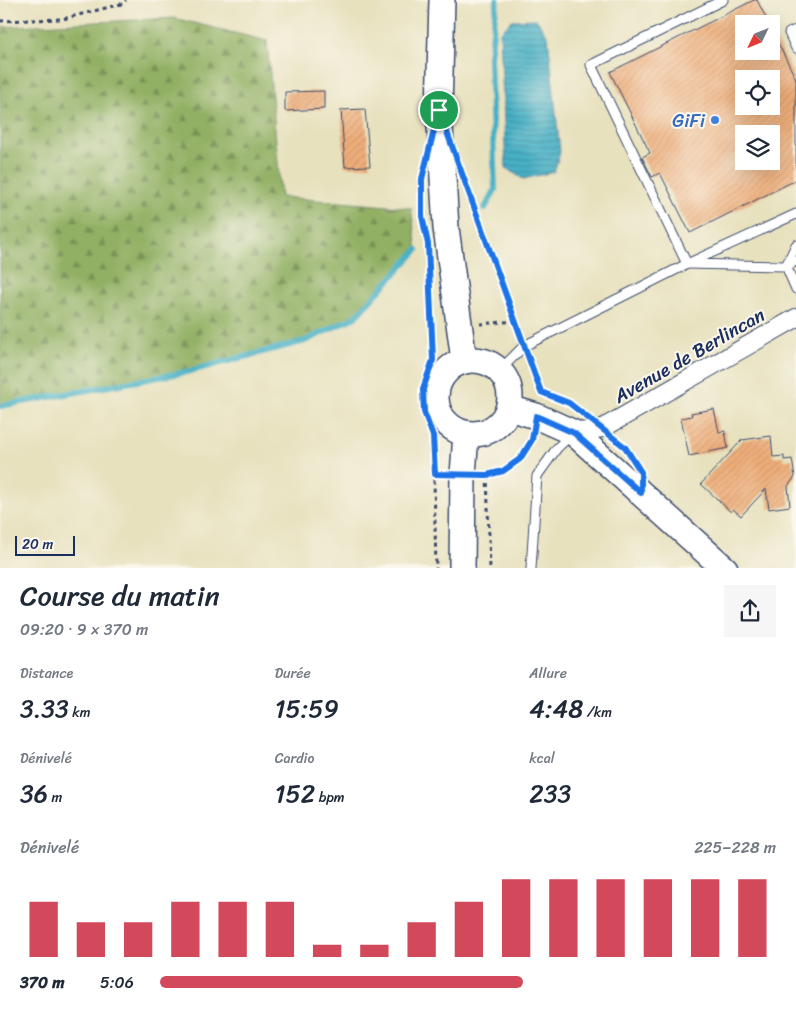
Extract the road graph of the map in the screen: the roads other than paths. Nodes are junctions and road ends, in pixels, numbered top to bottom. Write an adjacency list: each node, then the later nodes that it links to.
1 (442, 0): 12 (main road)
2 (723, 0): 8 (lane)
3 (796, 30): 4 (lane)
4 (796, 48)
5 (796, 214): 8 (lane)
6 (796, 245): 9 (lane)
7 (796, 261): 9 (lane)
8 (687, 264): 9 (lane); 13 (lane)
9 (786, 266): 10 (lane)
10 (796, 289)
11 (796, 318): 15 (street, Avenue de Berlincan)
12 (464, 360): 13 (main road); 16 (main road)
13 (500, 370): 14 (main road)
14 (509, 408): 15 (main road); 16 (main road)
15 (574, 433): 18 (lane); 19 (main road)
16 (466, 434): 17 (main road)
17 (462, 568)
18 (531, 568)
19 (725, 568)

